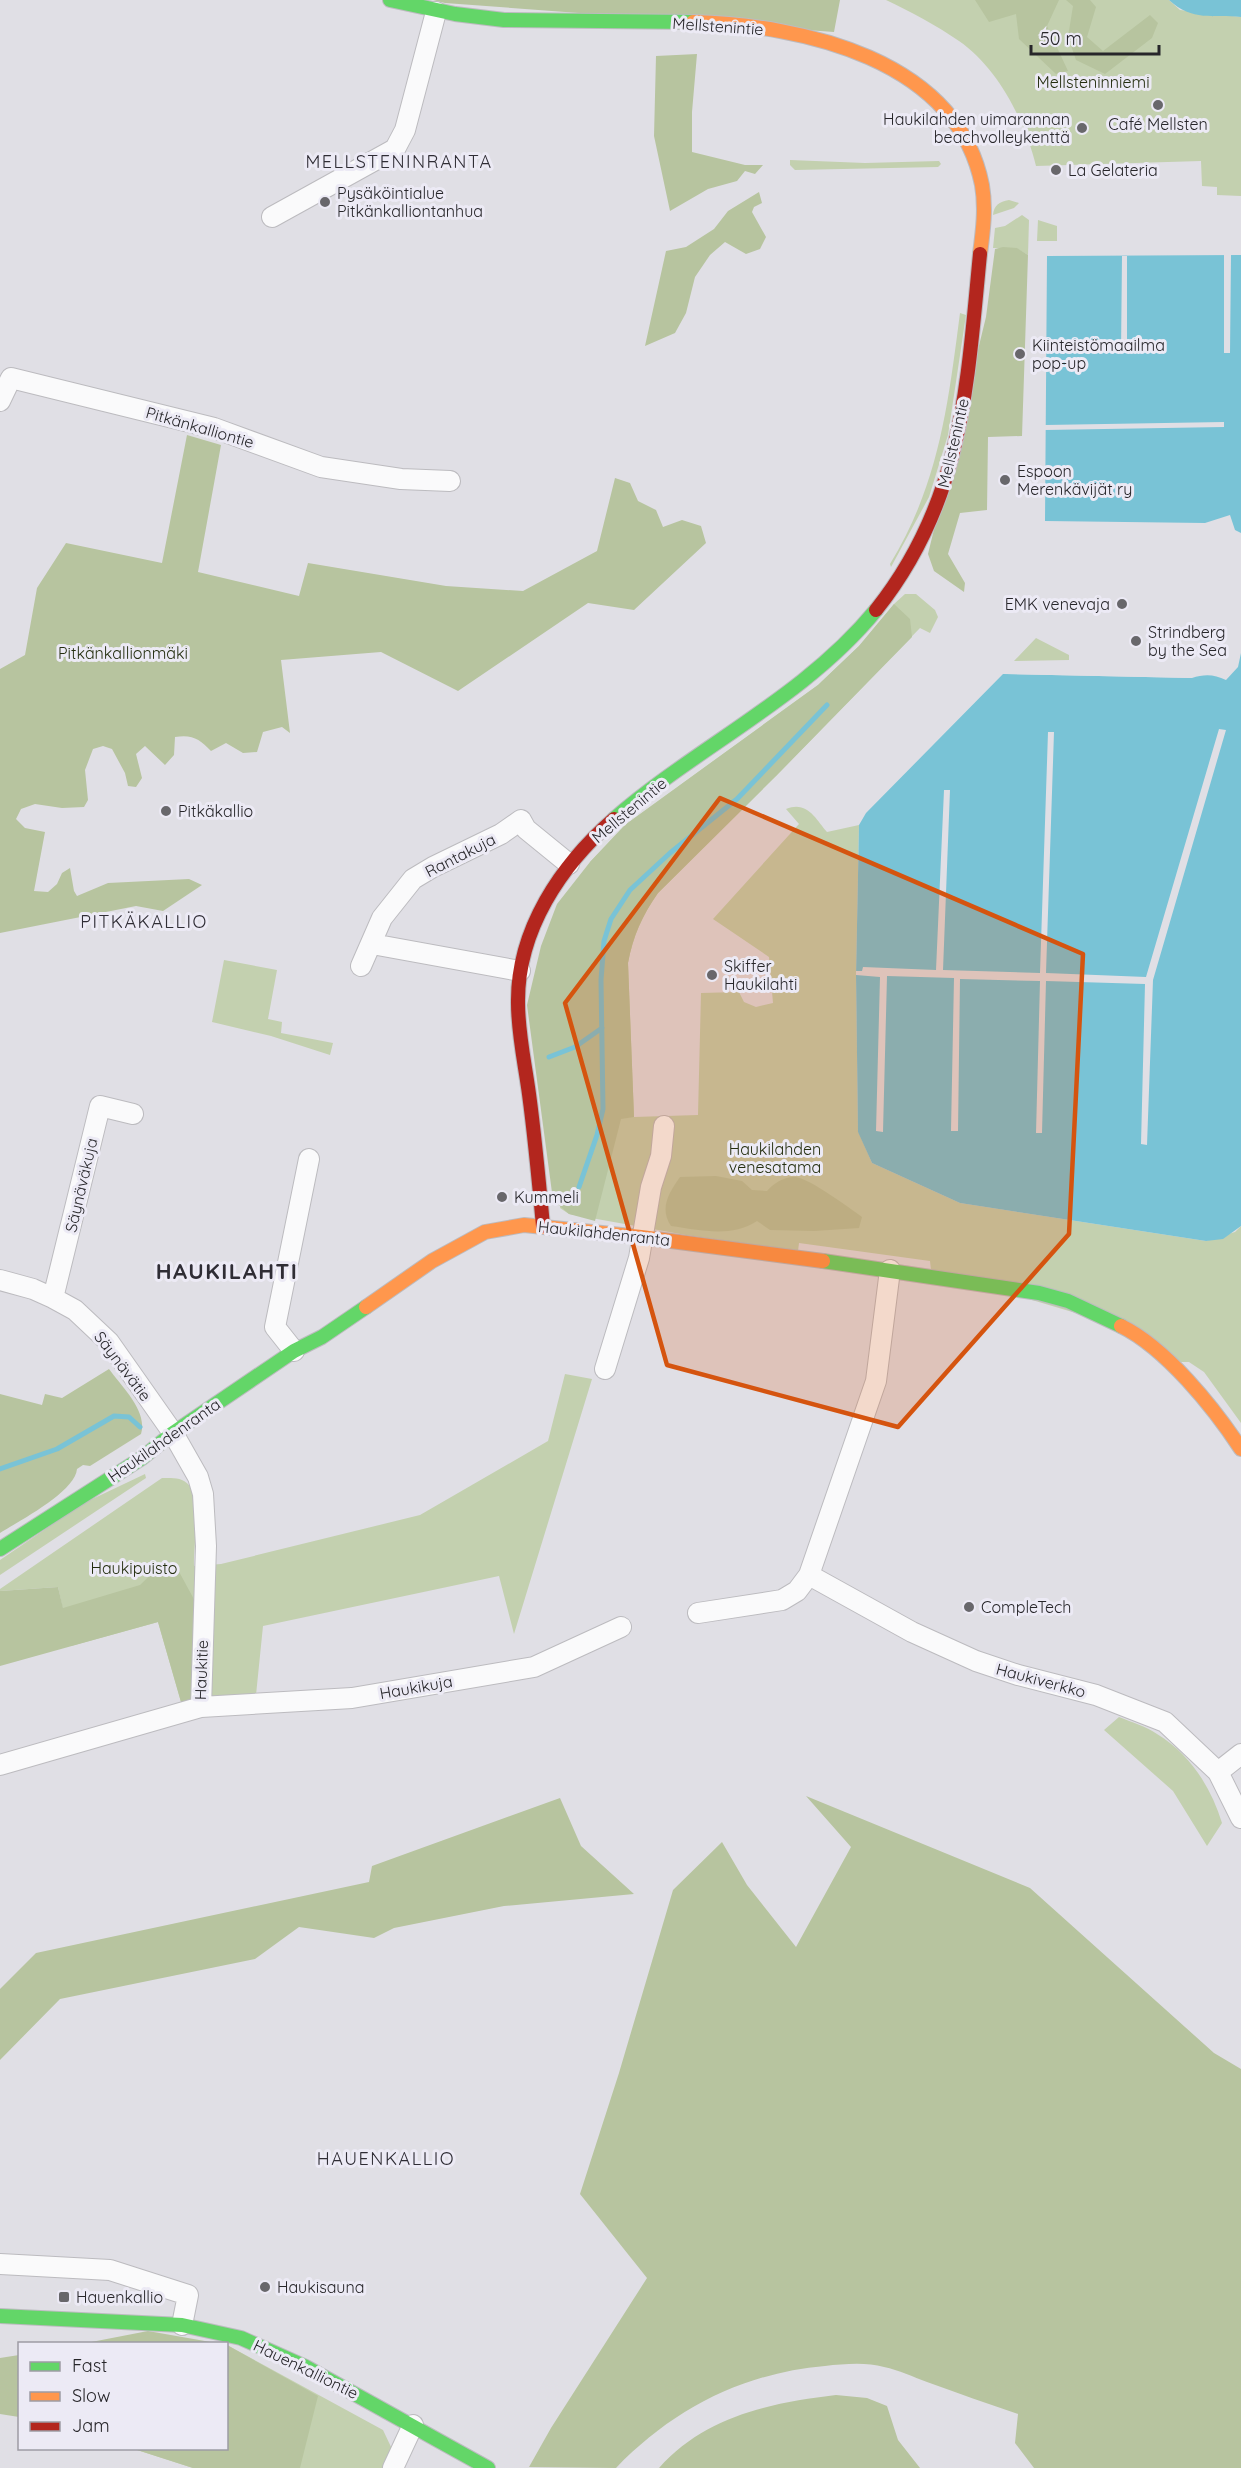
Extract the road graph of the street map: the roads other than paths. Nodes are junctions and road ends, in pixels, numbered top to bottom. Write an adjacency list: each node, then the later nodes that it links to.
1 (390, 0): 2 (street, Mellstenintie)
2 (436, 12): 3 (street); 6 (street, Mellstenintie)
3 (272, 217)
4 (0, 401): 5 (street, Pitkänkalliontie)
5 (450, 482)
6 (569, 864): 7 (street, Rantakuja); 9 (street, Mellstenintie)
7 (372, 944): 8 (street); 9 (street)
8 (361, 966)
9 (520, 971): 13 (street, Mellstenintie)
10 (133, 1114): 17 (street, Säynäväkuja)
11 (664, 1126): 14 (street)
12 (309, 1159): 18 (street)
13 (543, 1226): 14 (street, Haukilahdenranta); 18 (street, Haukilahdenranta)
14 (641, 1237): 15 (street, Haukilahdenranta); 19 (street)
15 (890, 1270): 21 (street, Haukilahdenranta); 23 (street)
16 (0, 1280): 17 (street, Säynävätie)
17 (53, 1298): 20 (street, Säynävätie)
18 (294, 1351): 20 (street, Haukilahdenranta)
19 (605, 1369)
20 (173, 1433): 22 (street, Haukilahdenranta); 26 (street, Haukitie)
21 (1241, 1449)
22 (0, 1549)
23 (809, 1575): 24 (street); 29 (street, Haukiverkko)
24 (698, 1613)
25 (621, 1627): 26 (street, Haukikuja)
26 (201, 1707): 28 (street, Haukitie)
27 (1241, 1754): 29 (street)
28 (0, 1765)
29 (1218, 1772): 30 (street, Haukiverkko)
30 (1241, 1818)
31 (0, 2264): 33 (street)
32 (0, 2316): 33 (street, Hauenkalliontie)
33 (182, 2325): 34 (street, Hauenkalliontie)
34 (413, 2425): 35 (street); 36 (street, Hauenkalliontie)
35 (393, 2468)
36 (488, 2468)

